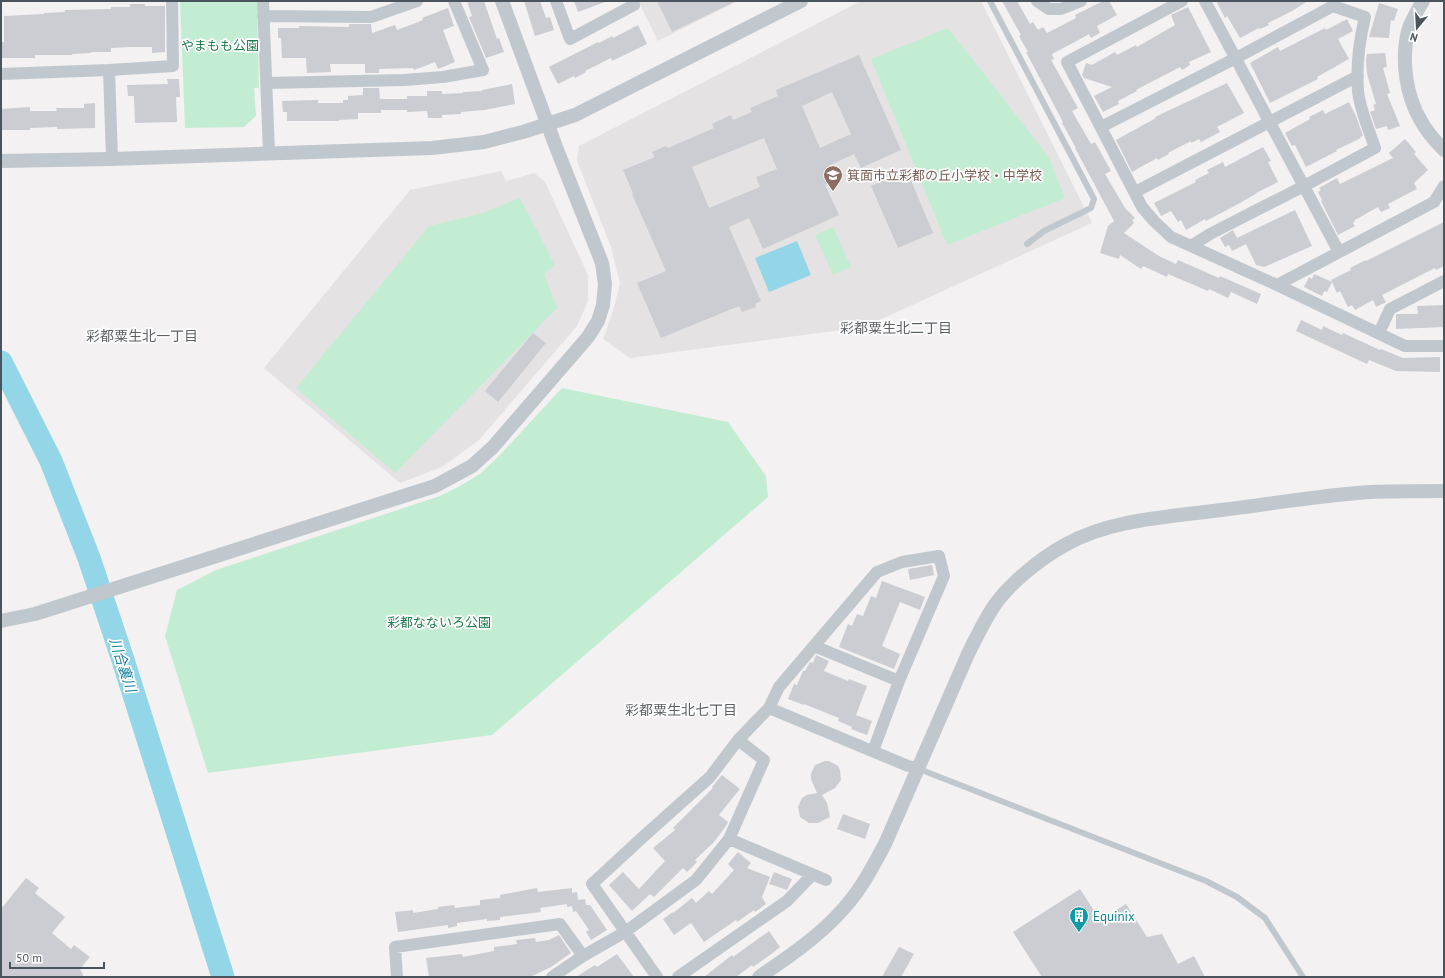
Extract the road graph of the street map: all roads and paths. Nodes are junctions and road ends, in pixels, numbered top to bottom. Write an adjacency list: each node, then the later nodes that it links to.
1 (172, 1): 17 (street)
2 (263, 1): 15 (street)
3 (417, 1): 15 (street)
4 (454, 1): 20 (street)
5 (502, 1): 22 (street)
6 (556, 1): 7 (street)
7 (633, 1)
8 (801, 1): 22 (street)
9 (990, 1): 31 (lane)
10 (1037, 1): 11 (street)
11 (1081, 1)
12 (1182, 1): 23 (street)
13 (1205, 1): 16 (street)
14 (1423, 1): 24 (street)
15 (262, 16): 20 (street)
16 (1236, 58): 19 (street); 21 (street); 23 (street)
17 (109, 70): 18 (street); 26 (street)
18 (1, 74)
19 (1358, 76): 21 (street); 28 (street)
20 (267, 83): 25 (street)
21 (1270, 122): 28 (street); 30 (street)
22 (548, 123): 25 (street); 39 (street)
23 (1101, 127): 30 (street)
24 (1444, 150)
25 (269, 154): 26 (street)
26 (112, 159): 27 (street)
27 (1, 161)
28 (1304, 186): 32 (street); 33 (street)
29 (1444, 186): 33 (street)
30 (1135, 192): 32 (street)
31 (1027, 244)
32 (1191, 246): 35 (street)
33 (1339, 252): 35 (street)
34 (1444, 282): 36 (street)
35 (1278, 285): 36 (street)
36 (1378, 333): 37 (street)
37 (1444, 346)
38 (1444, 491): 45 (street)
39 (1, 621)
40 (814, 646): 41 (street); 41 (street); 42 (street)
41 (899, 681): 44 (street)
42 (769, 708): 43 (street); 44 (street)
43 (738, 740): 46 (street); 49 (street)
44 (873, 751): 45 (street)
45 (918, 768): 55 (street); 56 (lane)
46 (729, 839): 47 (street); 49 (street)
47 (812, 875): 48 (street); 54 (street)
48 (826, 880)
49 (625, 932): 50 (street); 53 (street)
50 (583, 956): 51 (street); 52 (street)
51 (397, 977)
52 (552, 977)
53 (657, 977)
54 (678, 977)
55 (759, 977)
56 (1303, 977)

